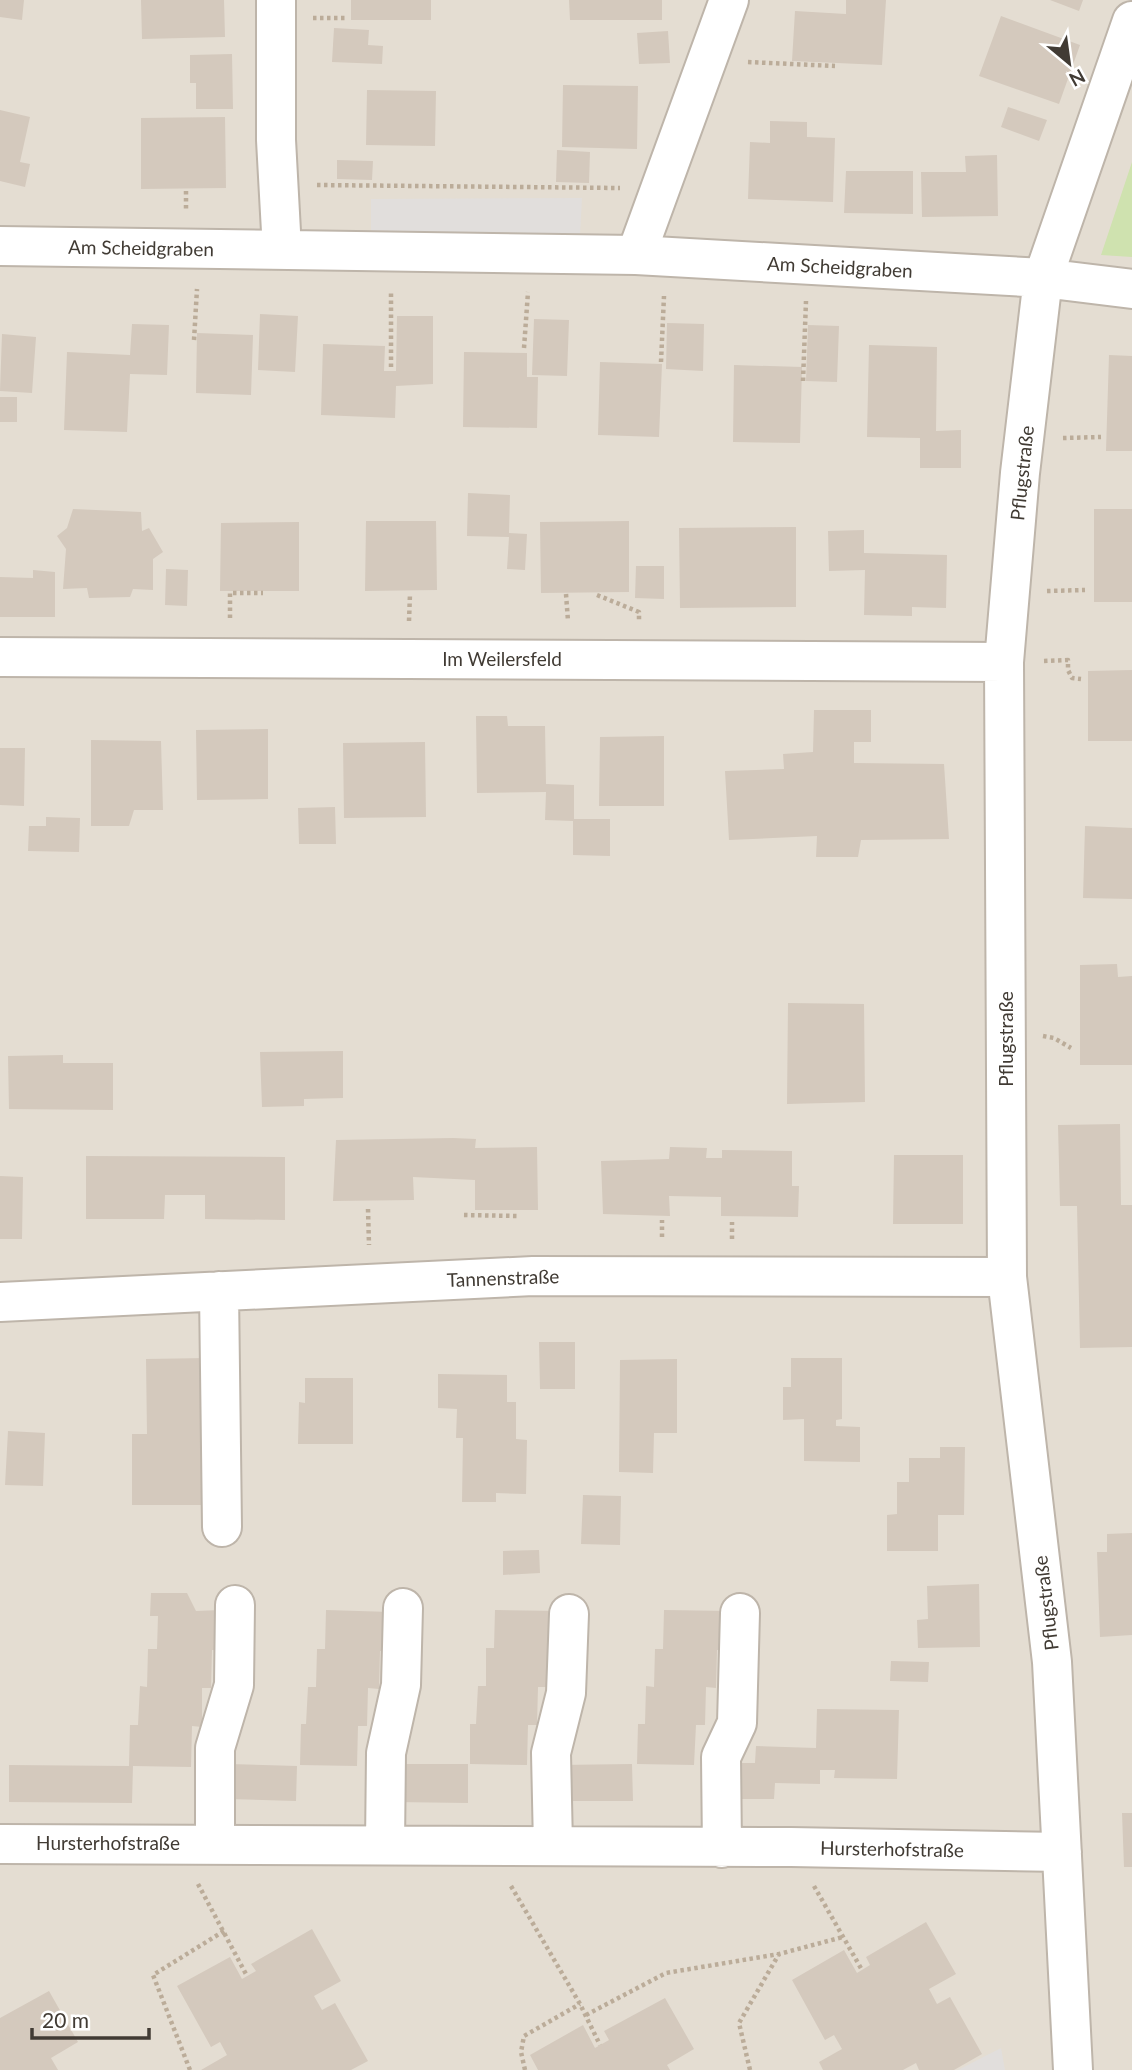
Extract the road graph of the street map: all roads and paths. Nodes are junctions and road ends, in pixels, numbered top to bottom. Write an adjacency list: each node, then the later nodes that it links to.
1 (276, 0): 6 (street)
2 (729, 0): 4 (street)
3 (1132, 21): 15 (street, Pflugstraße)
4 (707, 61): 5 (path); 7 (street)
5 (835, 66)
6 (278, 185): 7 (path); 10 (street)
7 (661, 188): 13 (street)
8 (0, 246): 9 (street, Am Scheidgraben)
9 (198, 249): 10 (street, Am Scheidgraben); 17 (path)
10 (282, 250): 11 (street, Am Scheidgraben)
11 (392, 250): 12 (street, Am Scheidgraben); 20 (path)
12 (530, 253): 13 (street, Am Scheidgraben); 18 (path)
13 (651, 256): 14 (street, Am Scheidgraben); 19 (path)
14 (808, 265): 15 (street, Am Scheidgraben); 21 (path)
15 (1043, 278): 16 (street, Am Scheidgraben); 26 (street, Pflugstraße)
16 (1132, 289)
17 (194, 340)
18 (524, 348)
19 (661, 362)
20 (391, 367)
21 (803, 381)
22 (263, 593): 24 (path)
23 (0, 657): 24 (street, Im Weilersfeld)
24 (230, 658): 26 (street, Im Weilersfeld)
25 (1068, 660): 27 (path)
26 (1004, 662): 30 (street, Pflugstraße)
27 (1081, 679)
28 (464, 1215): 29 (path)
29 (519, 1216)
30 (1007, 1278): 31 (street, Tannenstraße); 46 (street, Pflugstraße)
31 (219, 1292): 32 (street, Tannenstraße); 33 (street)
32 (0, 1302)
33 (222, 1527)
34 (235, 1605): 39 (street)
35 (403, 1608): 41 (street)
36 (740, 1613): 45 (street)
37 (569, 1614): 43 (street)
38 (176, 1843): 39 (street, Hursterhofstraße); 40 (street, Hursterhofstraße); 47 (path)
39 (215, 1843): 41 (street, Hursterhofstraße)
40 (0, 1844)
41 (385, 1845): 42 (street, Hursterhofstraße)
42 (487, 1846): 43 (street, Hursterhofstraße); 52 (path)
43 (553, 1846): 45 (street, Hursterhofstraße)
44 (791, 1847): 45 (street, Hursterhofstraße); 46 (street, Hursterhofstraße); 48 (path)
45 (722, 1848)
46 (1062, 1852): 58 (street, Pflugstraße)
47 (224, 1931): 51 (path); 55 (path)
48 (843, 1937): 49 (path); 50 (path)
49 (779, 1954): 53 (path); 57 (path)
50 (862, 1970)
51 (247, 1976)
52 (580, 2004): 53 (path); 56 (path)
53 (586, 2015): 54 (path)
54 (600, 2045)
55 (190, 2070)
56 (525, 2070)
57 (750, 2070)
58 (1073, 2070)

